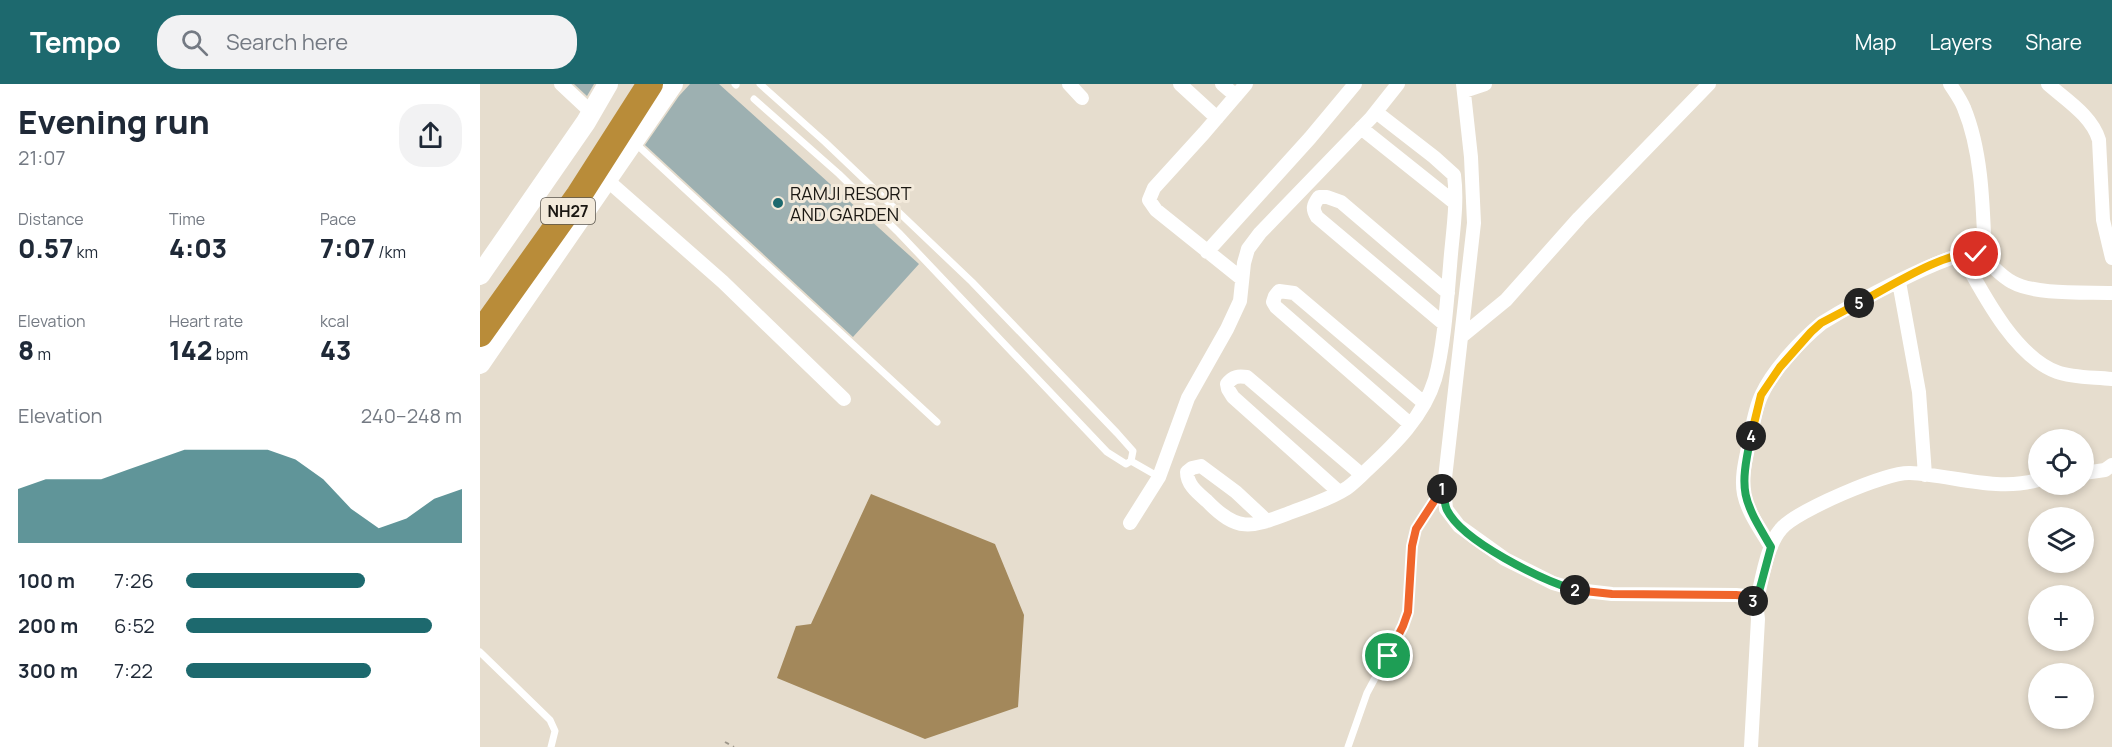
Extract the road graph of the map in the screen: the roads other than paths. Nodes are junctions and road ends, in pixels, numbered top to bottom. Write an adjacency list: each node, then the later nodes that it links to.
1 (561, 84): 22 (street)
2 (608, 84): 22 (street)
3 (632, 84): 38 (highway, NH27)
4 (650, 84): 40 (highway, NH27)
5 (673, 84): 25 (street)
6 (759, 84): 48 (lane)
7 (1069, 84): 19 (street)
8 (1180, 84): 23 (street)
9 (1222, 84): 18 (street)
10 (1246, 84): 18 (street)
11 (1355, 84): 29 (street)
12 (1398, 84): 21 (street)
13 (1485, 84): 17 (street)
14 (1709, 84): 41 (street)
15 (1950, 84): 32 (street)
16 (2048, 84): 26 (street)
17 (1463, 87): 41 (street)
18 (1236, 96): 23 (street)
19 (1082, 98)
20 (754, 99): 48 (lane)
21 (1376, 112): 24 (street); 28 (street)
22 (592, 113): 33 (street)
23 (1217, 118): 29 (street)
24 (1361, 128): 28 (street); 34 (street)
25 (634, 142): 27 (street); 46 (lane)
26 (2106, 163): 31 (street)
27 (607, 180): 42 (street); 44 (street)
28 (1455, 203): 37 (street)
29 (1207, 252): 34 (street)
30 (1961, 254): 32 (street); 35 (street); 43 (street)
31 (2112, 258)
32 (1985, 261): 36 (street)
33 (480, 275)
34 (1242, 279): 53 (street)
35 (1899, 282): 52 (street); 59 (street)
36 (2112, 292)
37 (1448, 293): 39 (street); 39 (street)
38 (480, 306)
39 (1444, 324): 45 (street)
40 (480, 334)
41 (1462, 336): 55 (street)
42 (480, 364)
43 (2112, 379)
44 (844, 399)
45 (1424, 403): 47 (street); 47 (street)
46 (937, 422)
47 (1410, 424): 51 (street)
48 (1131, 461): 53 (lane)
49 (2112, 465): 50 (street)
50 (2094, 472)
51 (1362, 475): 56 (street); 56 (street)
52 (1925, 475): 54 (street); 59 (street)
53 (1159, 477): 58 (street)
54 (2028, 482)
55 (1444, 487): 60 (street); 63 (lane)
56 (1339, 492): 57 (street)
57 (1267, 521): 57 (street)
58 (1130, 523)
59 (1771, 547): 60 (street)
60 (1756, 603): 64 (street)
61 (480, 652): 62 (lane)
62 (551, 747)
63 (1348, 747)
64 (1751, 747)

